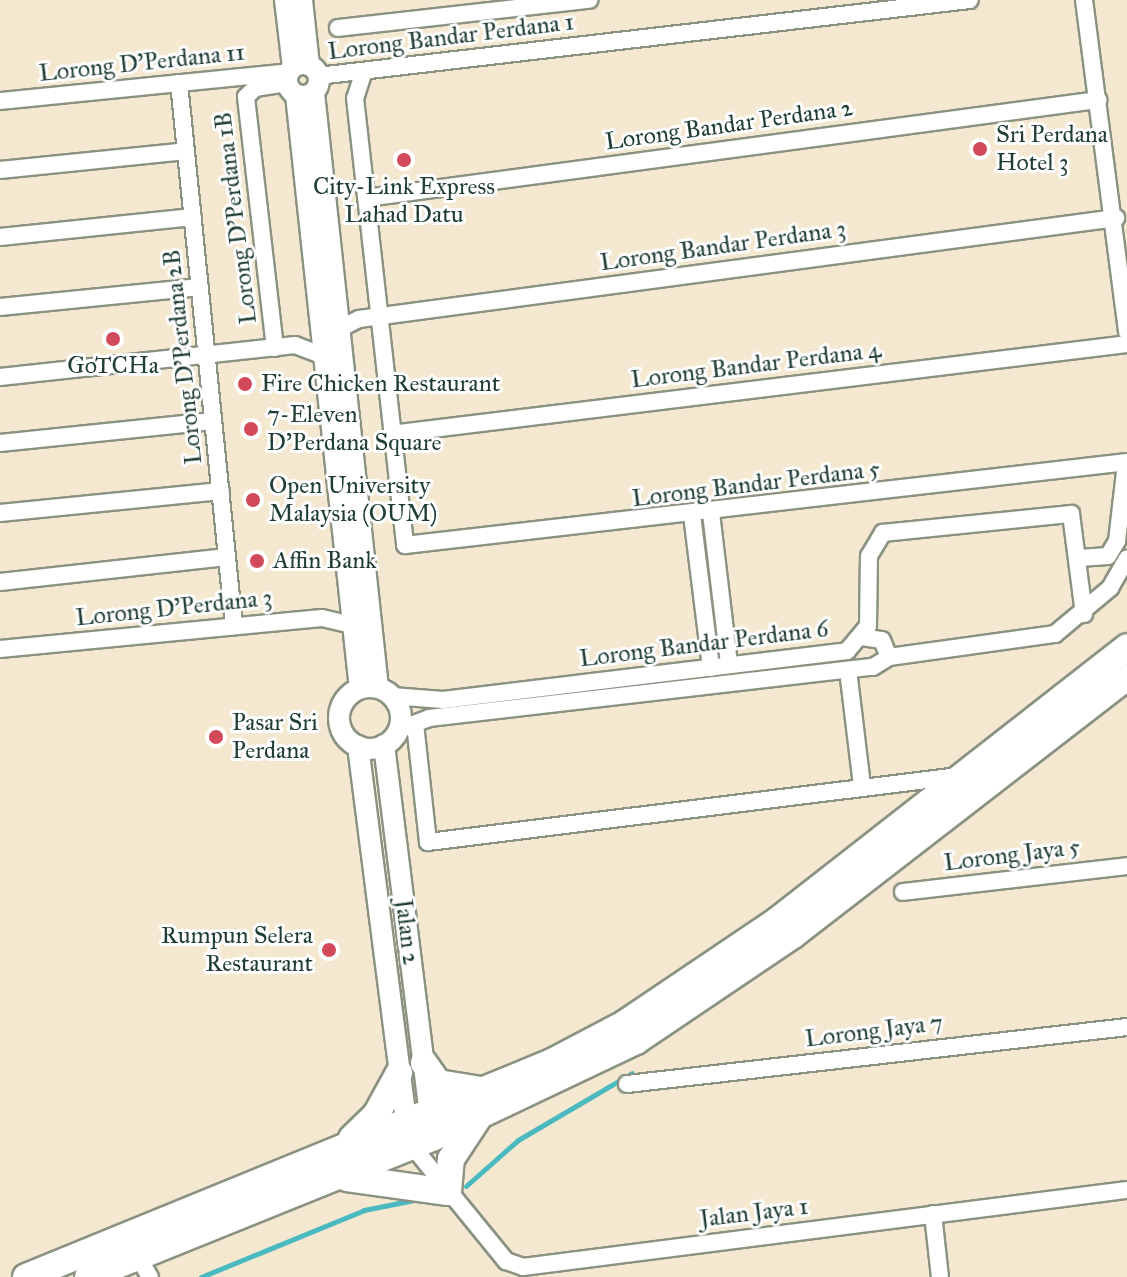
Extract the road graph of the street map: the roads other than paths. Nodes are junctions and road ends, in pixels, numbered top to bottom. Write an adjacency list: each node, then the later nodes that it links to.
1 (285, 0): 8 (street)
2 (302, 0): 8 (street)
3 (589, 0): 6 (street)
4 (970, 0): 7 (street, Lorong Bandar Perdana 1)
5 (1084, 0): 11 (street)
6 (338, 28)
7 (364, 71): 8 (street, Lorong Bandar Perdana 1); 10 (street)
8 (305, 78): 9 (street, Lorong D'Perdana 11); 10 (street); 22 (street); 25 (street, Lorong D'Perdana 1B); 27 (street)
9 (179, 83): 12 (street, Lorong D'Perdana 11); 13 (street, Lorong D'Perdana 2B)
10 (355, 98): 15 (street)
11 (1098, 100): 15 (street, Lorong Bandar Perdana 2); 17 (street)
12 (0, 101)
13 (186, 151): 14 (street); 16 (street, Lorong D'Perdana 2B)
14 (0, 170)
15 (366, 198): 21 (street)
16 (193, 217): 18 (street); 19 (street, Lorong D'Perdana 2B)
17 (1116, 218): 21 (street, Lorong Bandar Perdana 3); 23 (street)
18 (0, 237)
19 (200, 287): 20 (street); 26 (street, Lorong D'Perdana 2B)
20 (0, 307)
21 (379, 316): 22 (street, Lorong Bandar Perdana 3); 30 (street)
22 (339, 329): 52 (street)
23 (1127, 332)
24 (1127, 344): 30 (street, Lorong Bandar Perdana 4)
25 (275, 348): 26 (street); 27 (street)
26 (207, 356): 28 (street); 29 (street, Lorong D'Perdana 2B)
27 (324, 356): 42 (street)
28 (0, 377)
29 (213, 421): 31 (street); 33 (street, Lorong D'Perdana 2B)
30 (391, 434): 36 (street, Lorong Bandar Perdana 5)
31 (0, 443)
32 (1126, 462): 35 (street, Lorong Bandar Perdana 5); 38 (street)
33 (221, 491): 34 (street); 37 (street, Lorong D'Perdana 2B)
34 (0, 513)
35 (711, 513): 36 (street, Lorong Bandar Perdana 5); 48 (street)
36 (692, 515): 49 (street)
37 (227, 557): 40 (street); 43 (street, Lorong D'Perdana 2B)
38 (1079, 558): 41 (street, Lorong Bandar Perdana 6); 44 (street, Lorong Bandar Perdana 6)
39 (1127, 558): 41 (street)
40 (0, 582)
41 (1084, 614): 47 (street)
42 (353, 625): 43 (street, Lorong D'Perdana 3); 52 (street)
43 (234, 626): 46 (street, Lorong D'Perdana 3)
44 (862, 637): 47 (street); 48 (street, Lorong Bandar Perdana 6)
45 (1127, 647): 56 (highway)
46 (0, 649)
47 (889, 657): 50 (street)
48 (729, 665): 49 (street, Lorong Bandar Perdana 6)
49 (711, 668): 52 (street, Lorong Bandar Perdana 6)
50 (848, 670): 53 (street); 57 (street)
51 (1127, 677): 65 (highway)
52 (376, 691): 53 (street); 55 (street)
53 (407, 727): 54 (street); 57 (street)
54 (384, 745): 55 (street); 61 (street, Jalan 2)
55 (358, 746): 62 (street, Jalan 2)
56 (960, 776): 57 (street); 64 (highway)
57 (862, 786)
58 (1127, 866): 59 (street, Lorong Jaya 5)
59 (903, 892)
60 (1127, 1027): 63 (street, Lorong Jaya 7)
61 (424, 1063): 64 (highway); 66 (street, Jalan 2)
62 (399, 1073): 66 (street, Jalan 2); 67 (highway)
63 (627, 1084)
64 (485, 1090): 66 (highway)
65 (479, 1117): 66 (highway); 71 (highway)
66 (420, 1130): 67 (highway); 68 (street); 68 (street, Jalan Jaya 1); 69 (highway)
67 (341, 1149): 74 (highway)
68 (432, 1170): 71 (street, Jalan Jaya 1)
69 (335, 1177): 71 (highway); 73 (highway)
70 (1127, 1190): 72 (street, Jalan Jaya 1)
71 (448, 1192): 72 (street, Jalan Jaya 1)
72 (933, 1214): 76 (street)
73 (144, 1267): 75 (highway)
74 (26, 1277)
75 (88, 1277)
76 (940, 1277)

